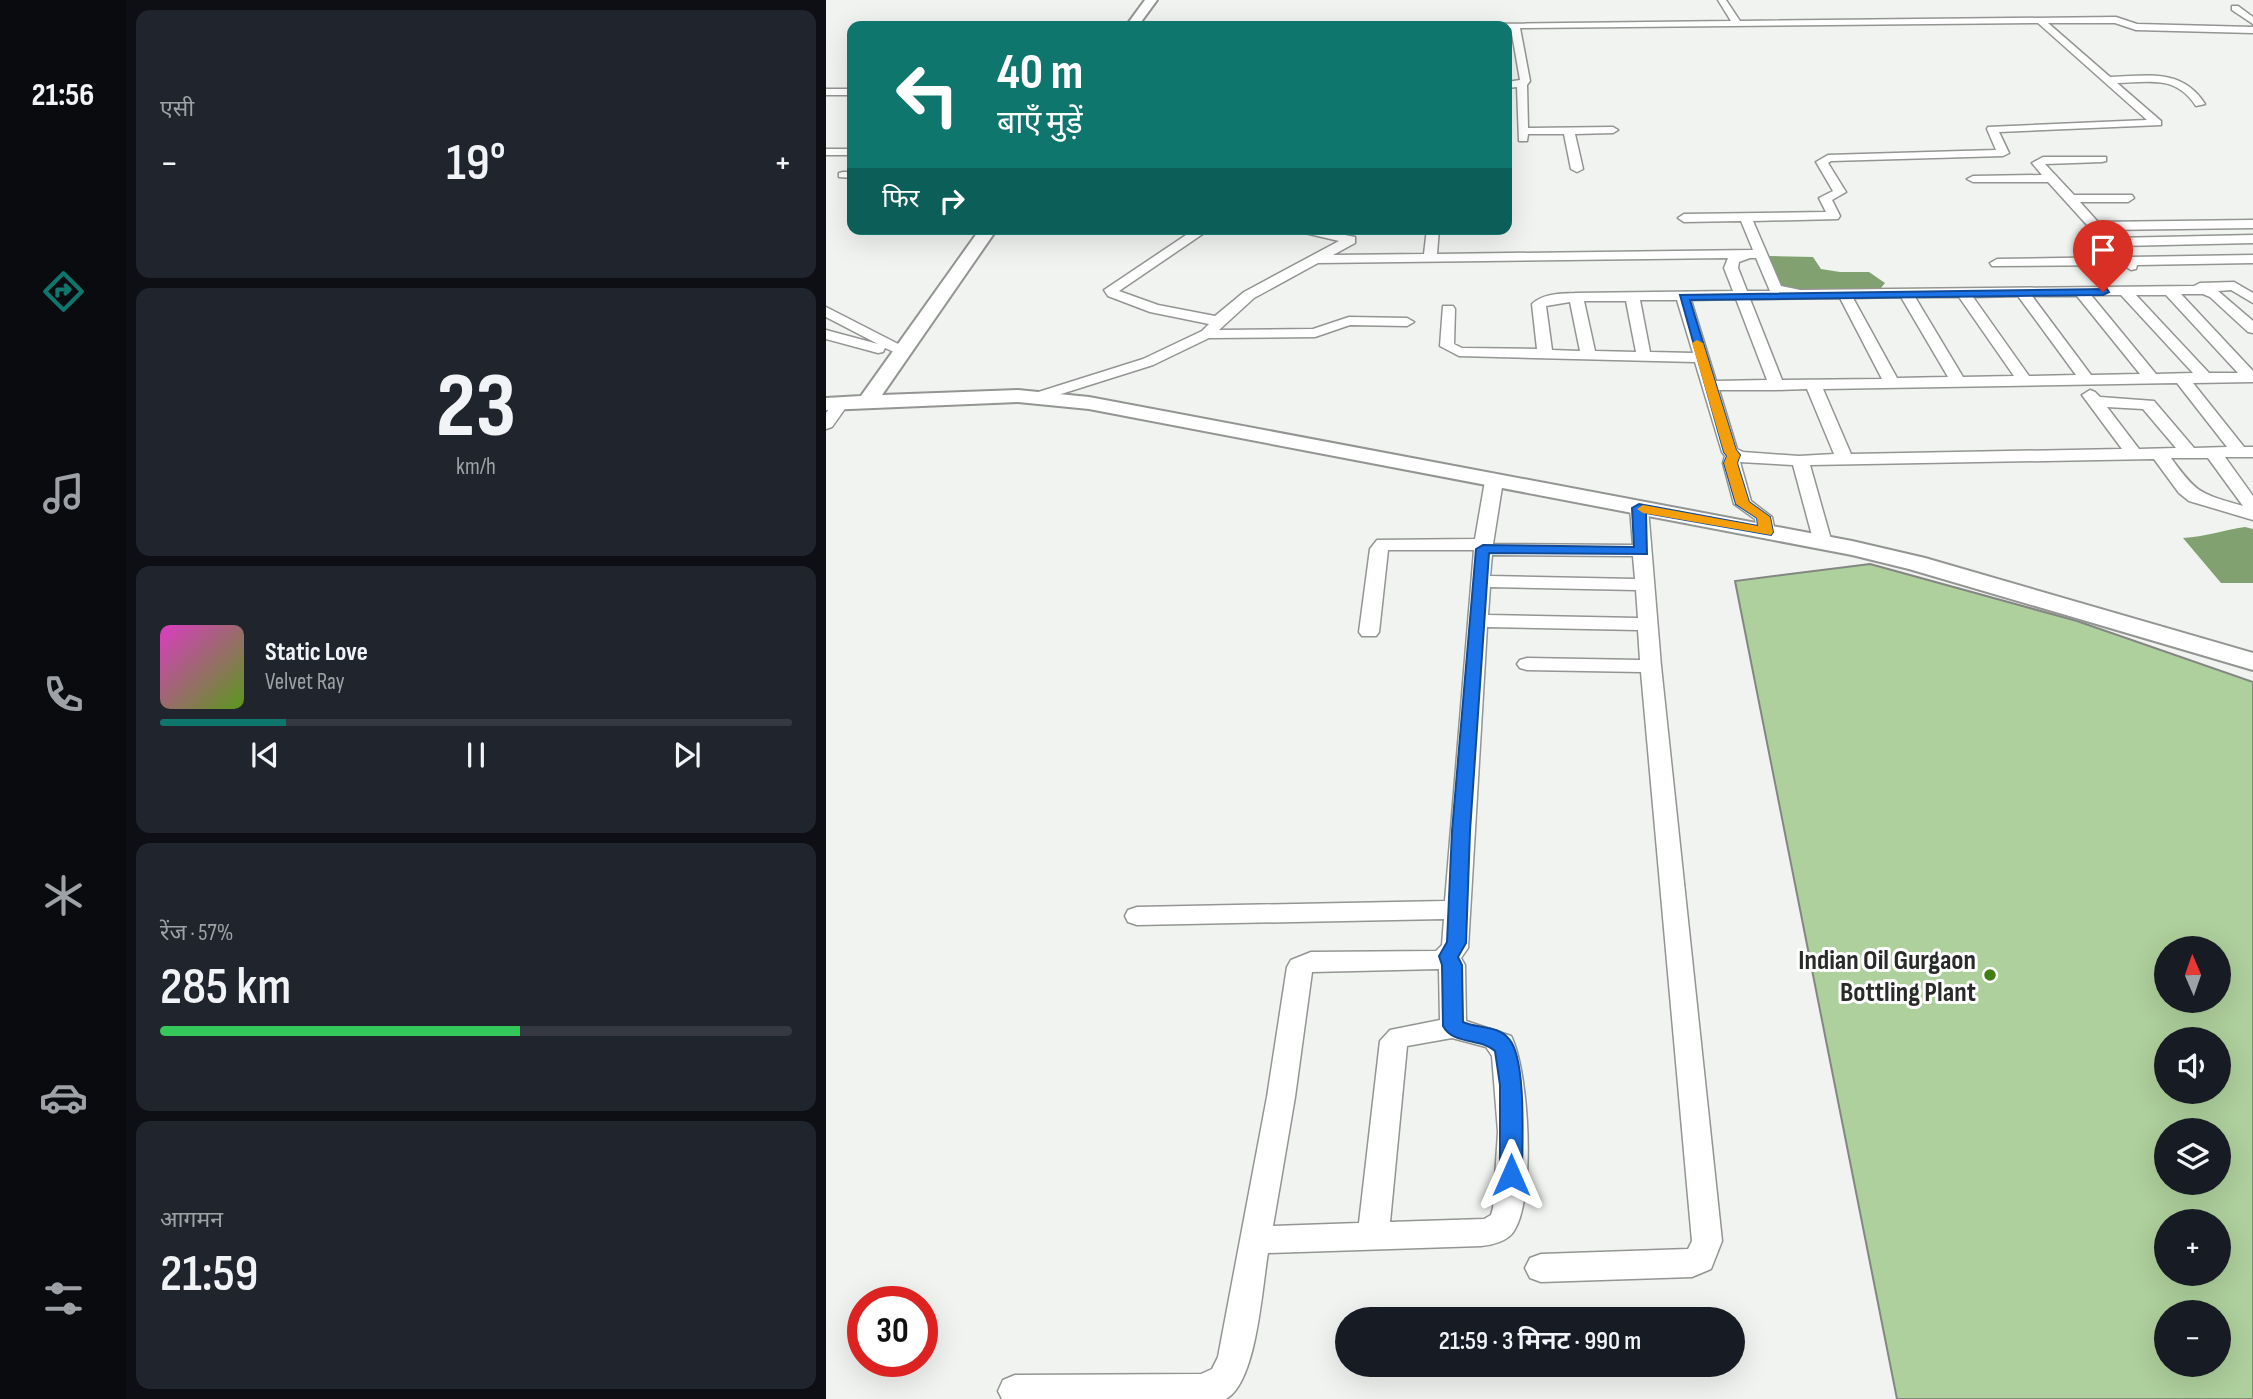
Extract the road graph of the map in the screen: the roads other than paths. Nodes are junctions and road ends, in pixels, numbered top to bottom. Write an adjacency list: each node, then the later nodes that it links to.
1 (1151, 0): 4 (street)
2 (1722, 0): 7 (street)
3 (2253, 7): 5 (street)
4 (1136, 21)
5 (2253, 21)
6 (2041, 22): 7 (street); 9 (street); 10 (street)
7 (1738, 25): 8 (street)
8 (1515, 26): 11 (street)
9 (2253, 30)
10 (2110, 80): 15 (street); 27 (street)
11 (1521, 84): 12 (street); 16 (street)
12 (1512, 85)
13 (826, 92): 14 (street)
14 (847, 92)
15 (2200, 104)
16 (1569, 130): 17 (street); 21 (street)
17 (1613, 130)
18 (826, 152): 19 (street)
19 (847, 152)
20 (2102, 159): 22 (street)
21 (1577, 169)
22 (2052, 178): 23 (street); 24 (street)
23 (1973, 179)
24 (2070, 198): 25 (street); 29 (street)
25 (2129, 198)
26 (1684, 218): 27 (street)
27 (1745, 218): 36 (street)
28 (2253, 224): 29 (street)
29 (2095, 226): 35 (street)
30 (985, 235): 62 (street)
31 (1195, 235): 57 (street)
32 (1326, 235): 38 (street)
33 (1432, 235): 37 (street)
34 (2253, 239): 35 (street)
35 (2109, 242): 40 (street)
36 (1755, 254): 37 (street); 42 (street); 53 (street)
37 (1430, 258): 38 (street)
38 (1312, 259): 57 (street)
39 (2253, 259): 40 (street)
40 (2126, 261): 41 (street); 42 (street)
41 (1997, 263)
42 (2150, 287): 54 (street)
43 (2170, 290): 44 (street); 59 (street); 67 (street)
44 (2125, 291): 45 (street); 69 (street)
45 (2081, 292): 46 (street); 71 (street)
46 (2023, 293): 48 (street); 70 (street)
47 (1906, 294): 48 (street); 49 (street); 74 (street)
48 (1964, 294): 72 (street)
49 (1845, 295): 53 (street); 73 (street)
50 (1577, 297): 51 (street); 63 (street); 64 (street)
51 (1632, 297): 52 (street); 65 (street)
52 (1684, 297): 53 (street); 66 (street)
53 (1742, 297): 76 (street)
54 (2253, 299)
55 (1448, 309): 63 (street)
56 (826, 311): 62 (street)
57 (1217, 321): 61 (street)
58 (1408, 323): 61 (street)
59 (2253, 329)
60 (826, 334): 62 (street)
61 (1206, 334): 78 (street)
62 (902, 353): 79 (street)
63 (1545, 355): 64 (street)
64 (1589, 356): 65 (street)
65 (1644, 357): 66 (street)
66 (1702, 359): 77 (street)
67 (2252, 377): 69 (street)
68 (2180, 378): 69 (street); 71 (street); 83 (street)
69 (2205, 378)
70 (2082, 379): 71 (street); 72 (street); 80 (street)
71 (2151, 379)
72 (2024, 380): 74 (street)
73 (1891, 382): 74 (street); 75 (street)
74 (1958, 382)
75 (1813, 384): 76 (street); 89 (street)
76 (1776, 385): 77 (street)
77 (1710, 386): 88 (street)
78 (1037, 397): 79 (street); 91 (street)
79 (867, 402): 81 (street)
80 (2095, 402): 84 (street); 86 (street)
81 (834, 403): 82 (street)
82 (826, 424)
83 (2246, 452): 85 (street)
84 (2189, 453): 85 (street); 87 (street)
85 (2213, 453): 93 (street)
86 (2134, 454): 87 (street); 89 (street)
87 (2159, 454): 94 (street)
88 (1734, 455): 90 (street); 95 (street)
89 (1844, 458): 90 (street)
90 (1801, 461): 96 (street)
91 (1494, 481): 92 (street); 97 (street)
92 (1639, 508): 95 (street); 98 (street)
93 (2253, 508)
94 (2253, 515)
95 (1766, 532): 96 (street)
96 (1822, 542): 104 (street)
97 (1483, 547): 98 (street); 99 (street); 103 (street)
98 (1642, 551): 100 (street)
99 (1480, 582): 100 (street); 101 (street)
100 (1644, 585): 102 (street)
101 (1478, 621): 102 (street); 107 (street)
102 (1647, 624): 106 (street)
103 (1369, 632)
104 (2253, 662)
105 (1527, 664): 106 (street)
106 (1651, 666): 113 (street)
107 (1458, 909): 108 (street); 109 (street)
108 (1137, 916)
109 (1448, 956): 110 (street); 112 (street)
110 (1453, 1026): 111 (street); 111 (street)
111 (1373, 1237): 112 (street)
112 (1254, 1240): 114 (street)
113 (1541, 1268)
114 (1015, 1391)

